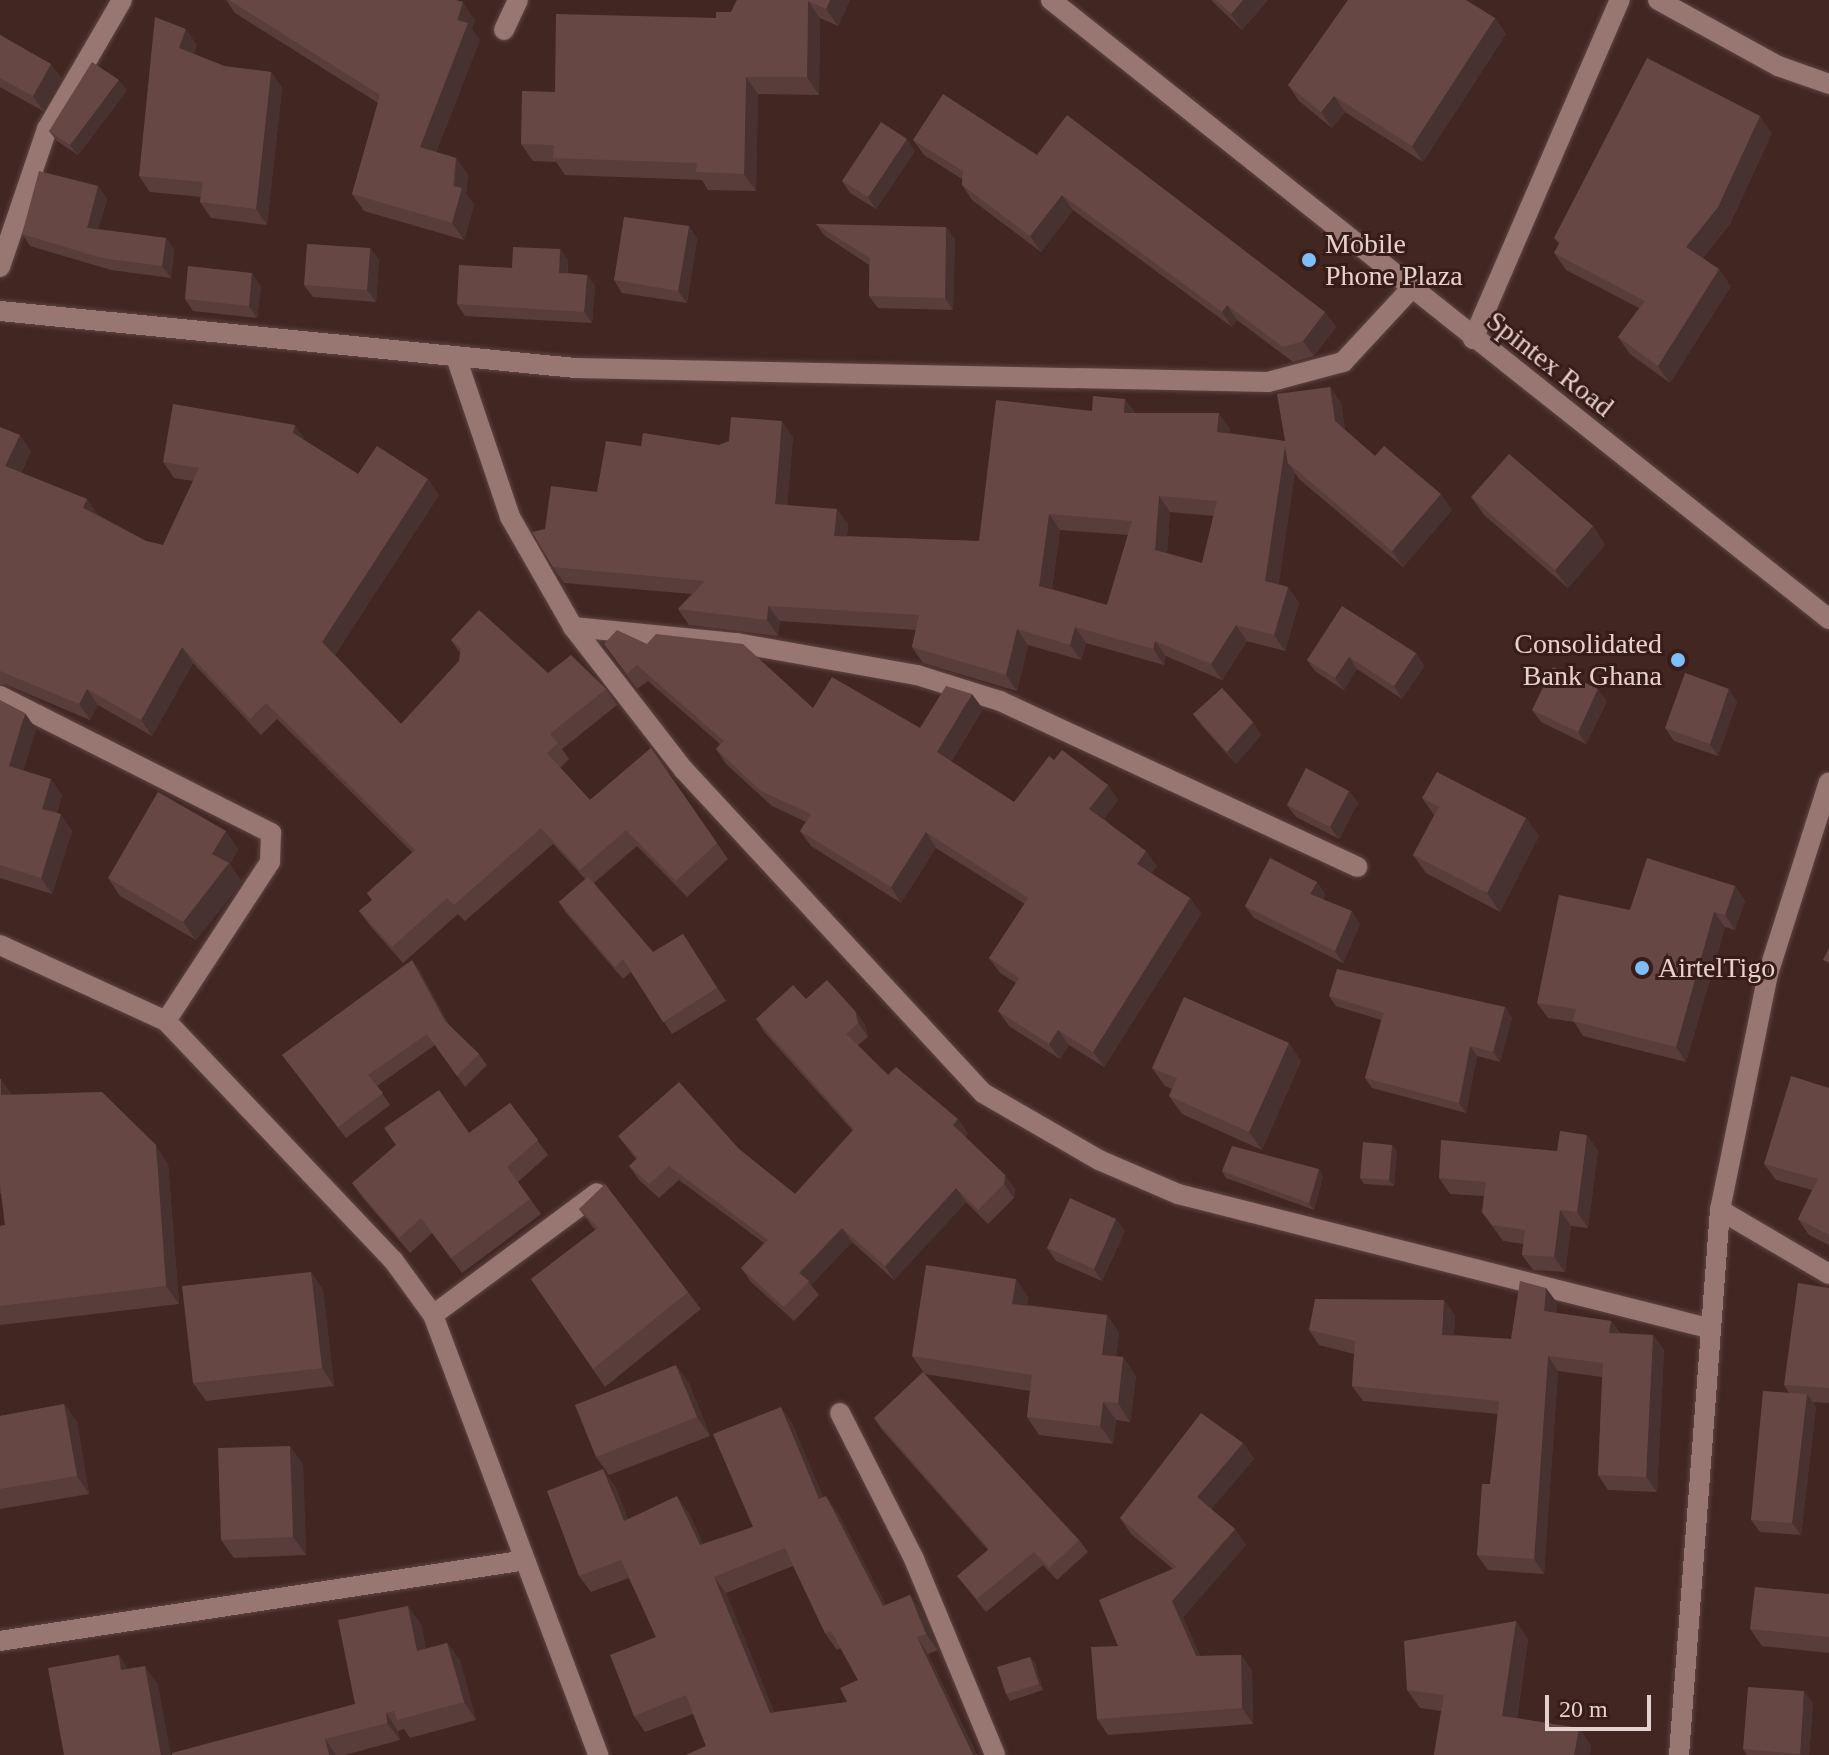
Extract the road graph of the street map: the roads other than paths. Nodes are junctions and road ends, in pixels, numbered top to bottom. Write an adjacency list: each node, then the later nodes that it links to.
1 (122, 0): 8 (street)
2 (518, 0): 6 (street)
3 (1051, 0): 9 (street, Spintex Road)
4 (1620, 0): 11 (street)
5 (1658, 0): 7 (street)
6 (504, 30)
7 (1829, 84)
8 (0, 267)
9 (1410, 290): 11 (street, Spintex Road); 12 (street)
10 (0, 311): 12 (street)
11 (1473, 339): 13 (street, Spintex Road)
12 (457, 360): 14 (street)
13 (1829, 619)
14 (573, 627): 17 (street); 24 (street)
15 (0, 696): 19 (street)
16 (1829, 782): 21 (street)
17 (1357, 867)
18 (0, 945): 19 (street)
19 (166, 1021): 23 (street)
20 (597, 1193): 23 (street)
21 (1720, 1210): 22 (street); 24 (street)
22 (1829, 1274)
23 (433, 1315): 26 (street)
24 (1708, 1328): 30 (street)
25 (840, 1413): 29 (street)
26 (520, 1561): 27 (street); 28 (street)
27 (0, 1641)
28 (598, 1755)
29 (995, 1755)
30 (1679, 1755)

